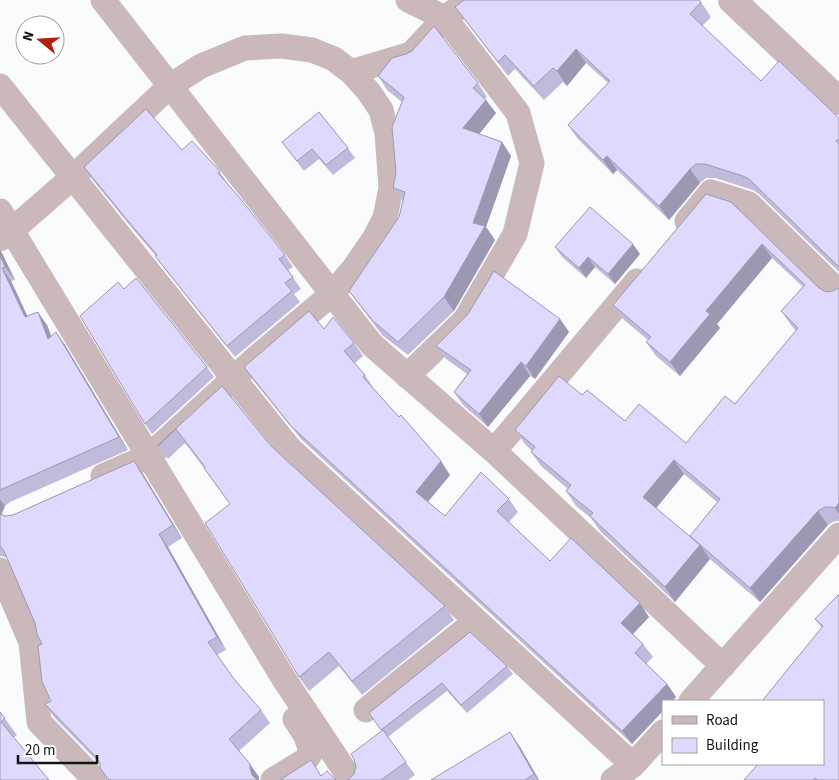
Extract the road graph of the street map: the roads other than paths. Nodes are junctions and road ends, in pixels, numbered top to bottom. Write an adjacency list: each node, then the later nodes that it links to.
1 (103, 0): 8 (street)
2 (408, 0): 5 (street)
3 (469, 0): 5 (street)
4 (732, 0): 9 (street)
5 (445, 18): 6 (street); 16 (street)
6 (351, 72): 8 (street); 15 (street)
7 (0, 86): 10 (street)
8 (170, 86): 10 (street); 15 (street)
9 (839, 101)
10 (72, 177): 11 (street); 17 (street)
11 (4, 227): 19 (street)
12 (673, 238): 14 (street)
13 (654, 261): 18 (street)
14 (839, 292)
15 (332, 294): 16 (street); 17 (street)
16 (407, 376): 18 (street)
17 (233, 379): 19 (street); 24 (street)
18 (494, 451): 25 (street)
19 (149, 456): 20 (street); 32 (street)
20 (87, 483)
21 (839, 535): 25 (street)
22 (188, 544): 31 (street)
23 (0, 570): 30 (street)
24 (476, 621): 27 (street); 29 (street)
25 (723, 666): 26 (street)
26 (692, 700)
27 (366, 710)
28 (662, 733): 29 (street)
29 (633, 765): 33 (street)
30 (95, 780)
31 (274, 780)
32 (351, 780)
33 (613, 780)

